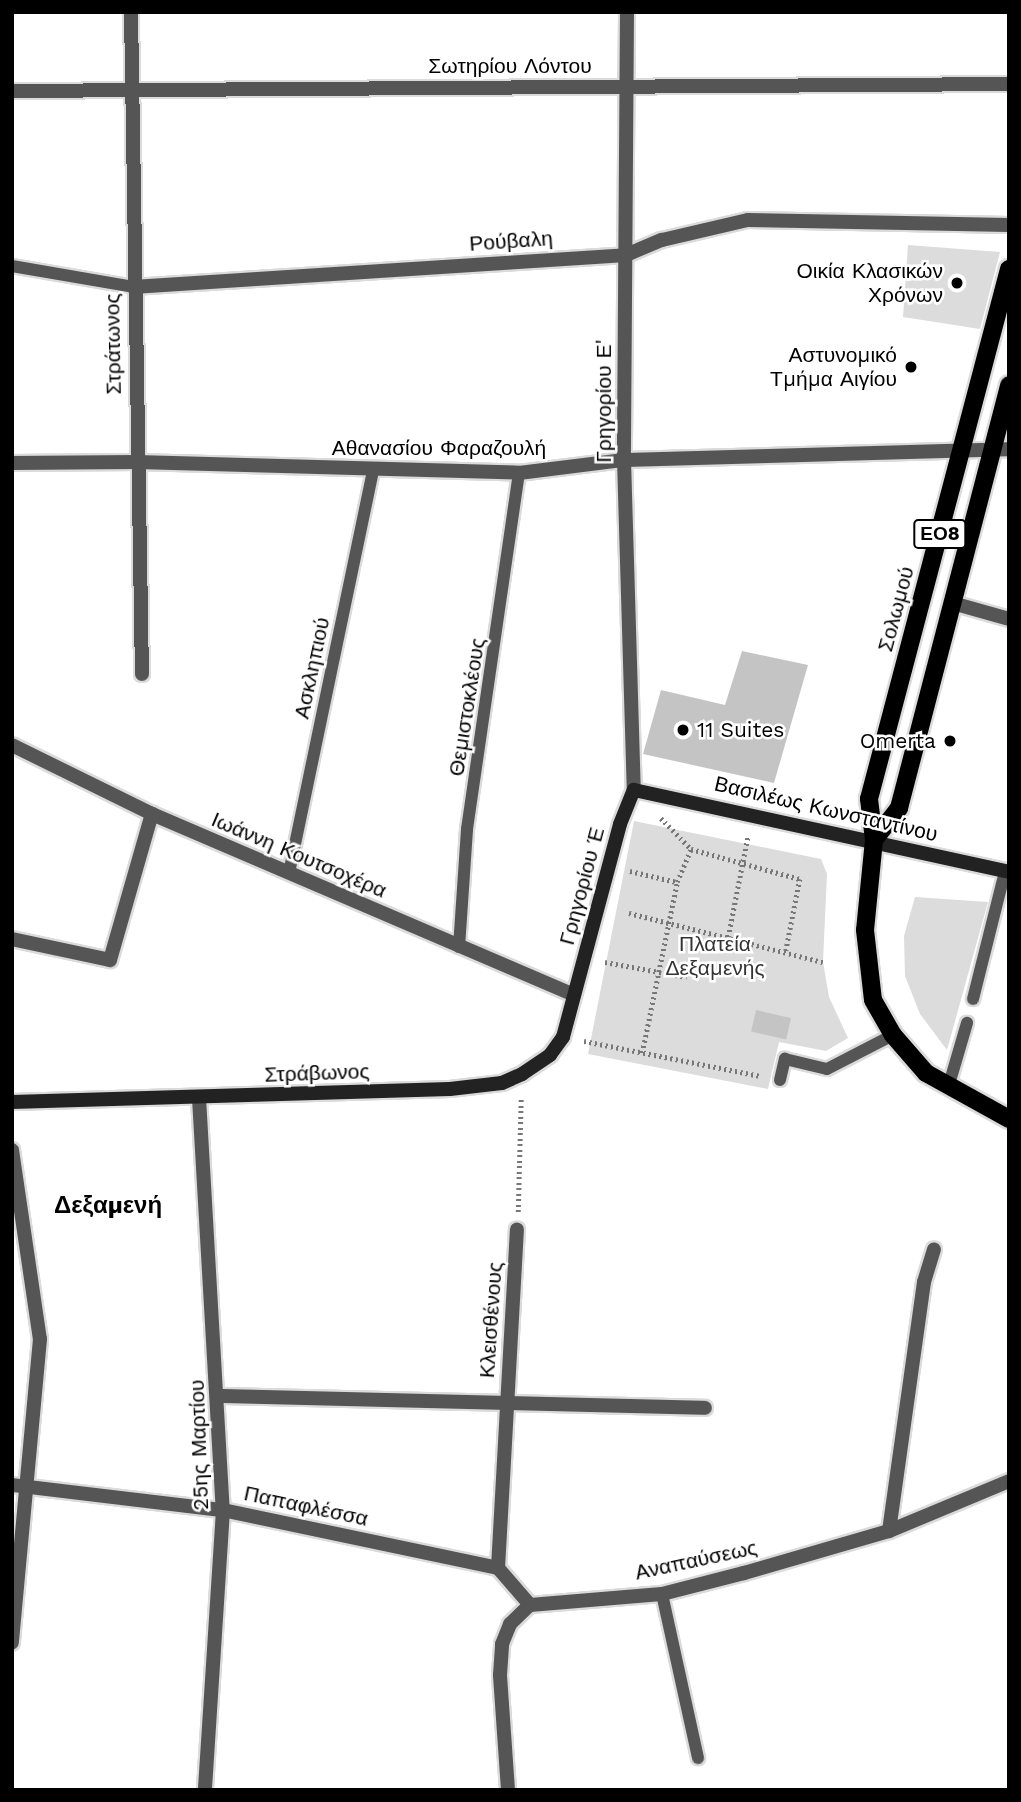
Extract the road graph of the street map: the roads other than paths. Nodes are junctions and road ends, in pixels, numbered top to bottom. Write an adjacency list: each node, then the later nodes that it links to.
1 (131, 12): 5 (street, Στράτωνος)
2 (627, 12): 4 (street, Γρηγορίου Ε')
3 (1009, 84): 4 (street, Σωτηρίου Λόντου)
4 (627, 86): 5 (street, Σωτηρίου Λόντου); 8 (street, Γρηγορίου Ε')
5 (132, 89): 6 (street, Σωτηρίου Λόντου); 11 (street, Στράτωνος)
6 (12, 91)
7 (1009, 225): 8 (street, Ρούβαλη)
8 (626, 255): 11 (street, Ρούβαλη); 15 (street, Γρηγορίου Ε')
9 (12, 265): 11 (lane, Ρούβαλη)
10 (1009, 269): 14 (main road, Σολωμού / ΕΟ8)
11 (133, 287): 16 (street, Στράτωνος)
12 (1009, 386): 13 (main road, Σολωμού / ΕΟ8)
13 (1000, 449): 14 (street, Αθανασίου Φαραζουλή); 20 (main road, Σολωμού / ΕΟ8)
14 (962, 452): 15 (street, Αθανασίου Φαραζουλή); 26 (main road, Σολωμού / ΕΟ8)
15 (624, 460): 19 (street, Αθανασίου Φαραζουλή); 24 (street, Γρηγορίου Ε')
16 (137, 462): 17 (street, Αθανασίου Φαραζουλή); 18 (street, Αθανασίου Φαραζουλή); 22 (street, Στράτωνος)
17 (12, 464)
18 (373, 471): 19 (street, Αθανασίου Φαραζουλή); 28 (lane, Ασκληπιού)
19 (519, 473): 30 (lane, Θεμιστοκλέους)
20 (952, 603): 21 (street); 26 (main road, Σολωμού / ΕΟ8)
21 (1009, 619)
22 (142, 674)
23 (12, 746): 25 (street, Ιωάννη Κουτσοχέρα)
24 (634, 790): 26 (street, Βασιλέως Κωνσταντίνου); 31 (street, Γρηγορίου Έ)
25 (152, 814): 28 (street, Ιωάννη Κουτσοχέρα); 29 (street)
26 (874, 841): 27 (street, Βασιλέως Κωνσταντίνου); 34 (main road, Σολωμού / ΕΟ8)
27 (1007, 872): 32 (lane)
28 (289, 873): 30 (street, Ιωάννη Κουτσοχέρα)
29 (12, 939)
30 (459, 947): 31 (street, Ιωάννη Κουτσοχέρα)
31 (574, 995): 37 (street, Στράβωνος)
32 (973, 999)
33 (967, 1023): 36 (lane)
34 (893, 1035): 35 (lane); 36 (main road, Σολωμού / ΕΟ8)
35 (775, 1079)
36 (948, 1088): 39 (main road, ΕΟ8)
37 (199, 1098): 38 (street, Στράβωνος); 43 (street, 25ης Μαρτίου)
38 (12, 1102)
39 (1009, 1119)
40 (12, 1150): 47 (street)
41 (517, 1230): 44 (street, Κλεισθένους)
42 (934, 1250): 49 (street)
43 (220, 1396): 44 (street); 48 (street, 25ης Μαρτίου)
44 (507, 1404): 45 (street); 50 (street, Κλεισθένους)
45 (705, 1408)
46 (1009, 1481): 49 (street, Αναπαύσεως)
47 (18, 1486): 48 (street, Παπαφλέσσα); 53 (street)
48 (223, 1510): 50 (street, Παπαφλέσσα); 55 (street, 25ης Μαρτίου)
49 (889, 1531): 51 (street, Αναπαύσεως)
50 (498, 1568): 52 (street)
51 (662, 1594): 52 (street, Αναπαύσεως); 54 (lane)
52 (530, 1605): 56 (street)
53 (12, 1643)
54 (698, 1758)
55 (205, 1790)
56 (508, 1790)

